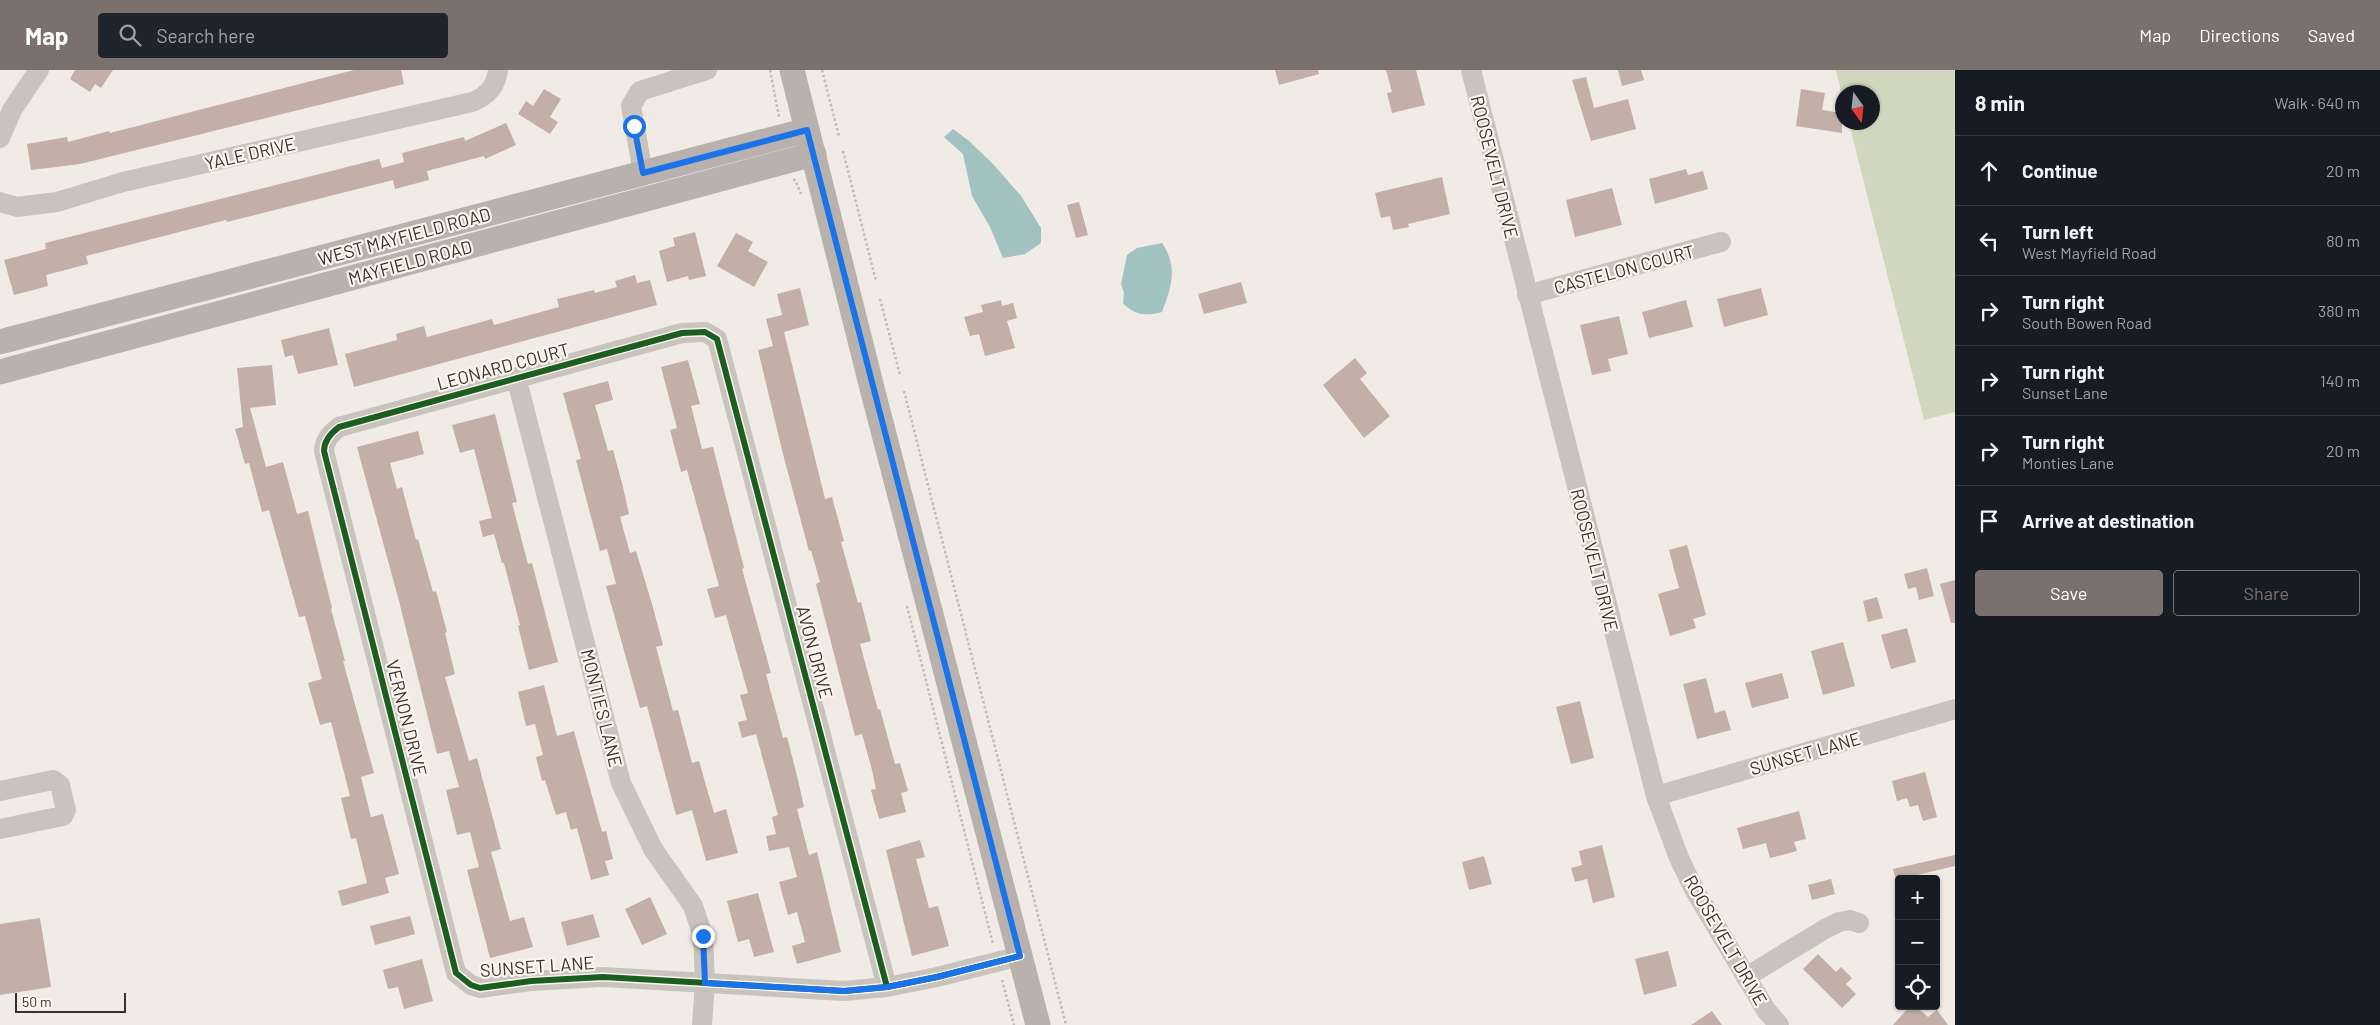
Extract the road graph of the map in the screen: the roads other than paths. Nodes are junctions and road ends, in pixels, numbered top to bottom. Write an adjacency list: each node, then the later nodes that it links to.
1 (40, 70): 7 (street)
2 (707, 70): 9 (street)
3 (792, 70): 6 (main road)
4 (1471, 70): 12 (street, ROOSEVELT DRIVE)
5 (496, 77): 10 (street, YALE DRIVE)
6 (807, 130): 8 (main road); 9 (main road, WEST MAYFIELD ROAD)
7 (0, 138)
8 (814, 154): 15 (main road, MAYFIELD ROAD); 23 (main road)
9 (643, 173): 14 (main road, WEST MAYFIELD ROAD)
10 (0, 202)
11 (1721, 242): 12 (street, CASTELON COURT)
12 (1527, 296): 20 (street, ROOSEVELT DRIVE)
13 (704, 332): 16 (street, LEONARD COURT); 27 (street, AVON DRIVE)
14 (0, 342)
15 (2, 367)
16 (516, 377): 17 (street, LEONARD COURT); 25 (street, MONTIES LANE)
17 (324, 451): 26 (street, VERNON DRIVE)
18 (1955, 709): 20 (street, SUNSET LANE)
19 (0, 791): 21 (street)
20 (1656, 796): 24 (street, ROOSEVELT DRIVE)
21 (0, 829)
22 (1859, 923): 24 (street)
23 (1020, 956): 27 (street, SUNSET LANE); 29 (main road)
24 (1746, 977): 30 (street, ROOSEVELT DRIVE)
25 (705, 983): 26 (street, SUNSET LANE); 27 (street, SUNSET LANE); 28 (street, MONTIES LANE)
26 (471, 985)
27 (887, 987)
28 (702, 1025)
29 (1038, 1025)
30 (1779, 1025)

